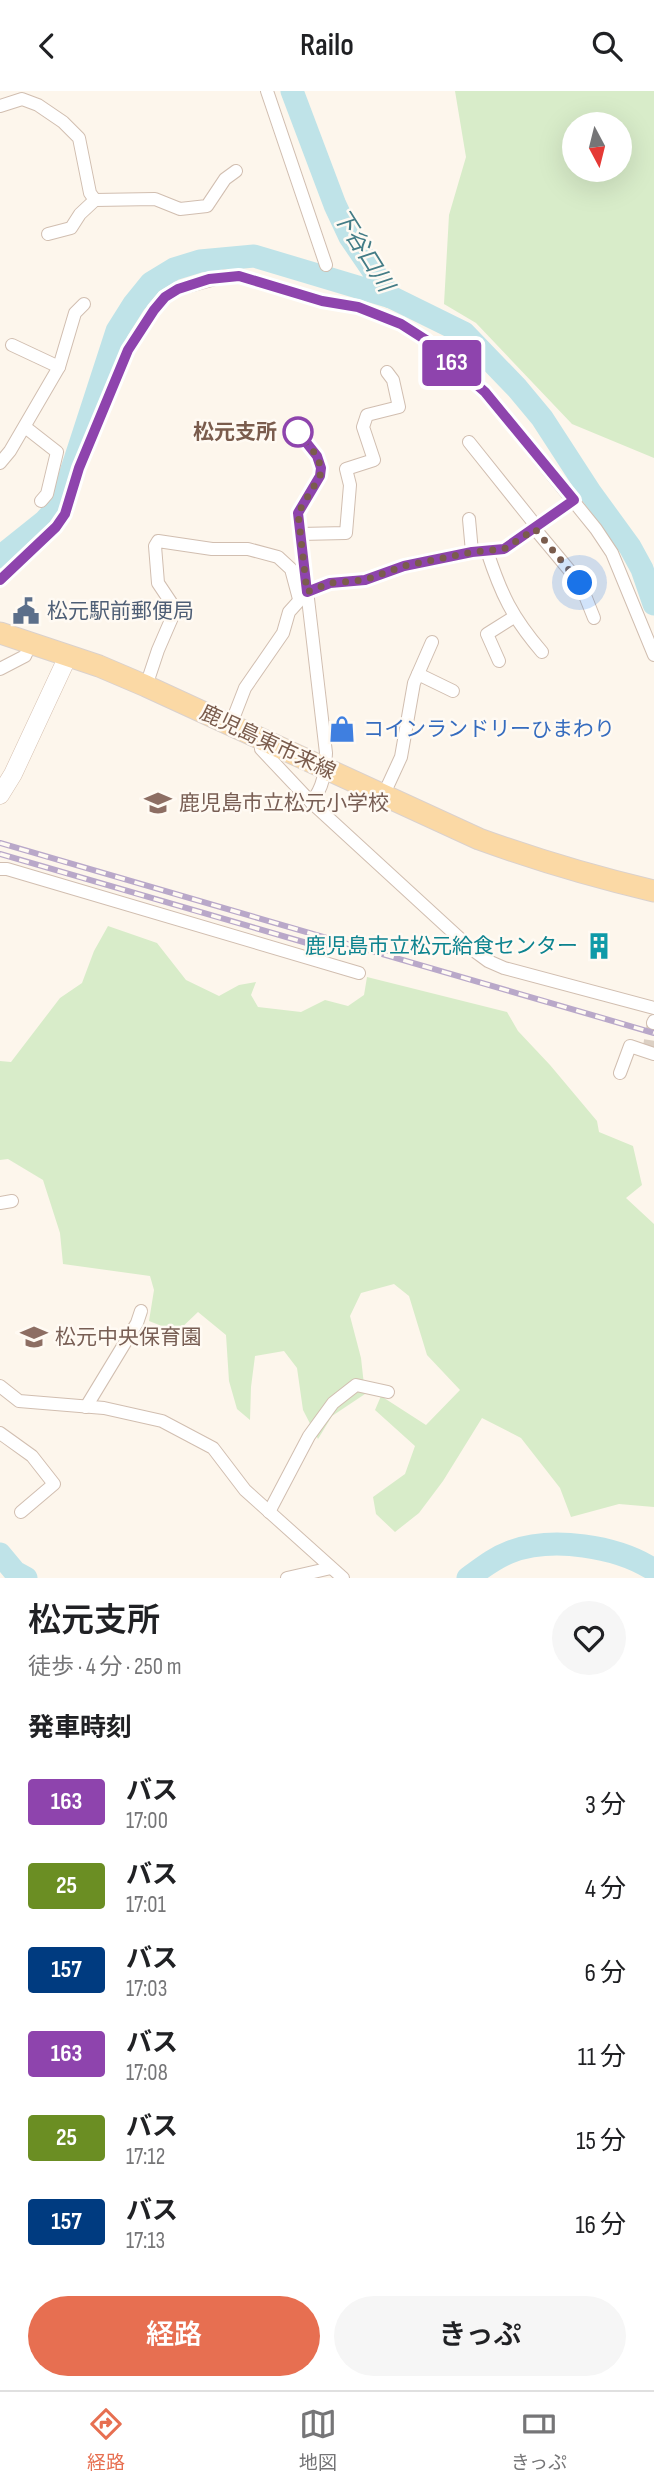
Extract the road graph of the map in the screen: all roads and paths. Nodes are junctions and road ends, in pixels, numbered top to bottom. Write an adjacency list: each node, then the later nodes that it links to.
1 (267, 91): 6 (street)
2 (0, 106): 4 (street)
3 (236, 171): 4 (street)
4 (95, 200): 5 (street)
5 (48, 234)
6 (326, 265)
7 (83, 304): 9 (street)
8 (12, 345): 9 (street)
9 (59, 367): 11 (street)
10 (387, 372): 19 (street)
11 (25, 426): 14 (street); 16 (street)
12 (298, 432): 19 (street)
13 (469, 442): 18 (street)
14 (0, 463)
15 (574, 500): 18 (street); 22 (street); 30 (street)
16 (41, 501)
17 (469, 519): 21 (street)
18 (536, 528): 20 (street); 25 (street)
19 (300, 534): 23 (street)
20 (487, 551): 21 (street); 24 (street)
21 (472, 552): 23 (street)
22 (0, 580)
23 (303, 595): 35 (street); 37 (street); 39 (street)
24 (514, 617): 29 (street); 32 (street)
25 (594, 618)
26 (0, 633): 28 (main road, 鹿児島東市来線)
27 (432, 642): 34 (street)
28 (32, 643): 31 (main road, 鹿児島東市来線); 33 (street)
29 (542, 652)
30 (654, 655)
31 (68, 656): 35 (main road, 鹿児島東市来線); 40 (street)
32 (499, 661)
33 (0, 669)
34 (418, 674): 36 (street); 41 (street)
35 (146, 686): 37 (main road, 鹿児島東市来線)
36 (453, 691)
37 (231, 723): 38 (main road, 鹿児島東市来線)
38 (263, 739): 39 (main road, 鹿児島東市来線); 42 (street)
39 (326, 769): 41 (main road, 鹿児島東市来線); 42 (street)
40 (1, 791)
41 (383, 796): 44 (main road, 鹿児島東市来線)
42 (311, 802): 46 (street)
43 (0, 869): 45 (street)
44 (654, 891)
45 (359, 973)
46 (654, 1008)
47 (654, 1054): 48 (street)
48 (620, 1073)
49 (141, 1311): 52 (street)
50 (1, 1392): 52 (street)
51 (388, 1392): 55 (street)
52 (86, 1407): 55 (street)
53 (0, 1433): 54 (street)
54 (21, 1512)
55 (270, 1512): 56 (street)
56 (331, 1568): 57 (street); 58 (street)
57 (287, 1578)
58 (343, 1578)

